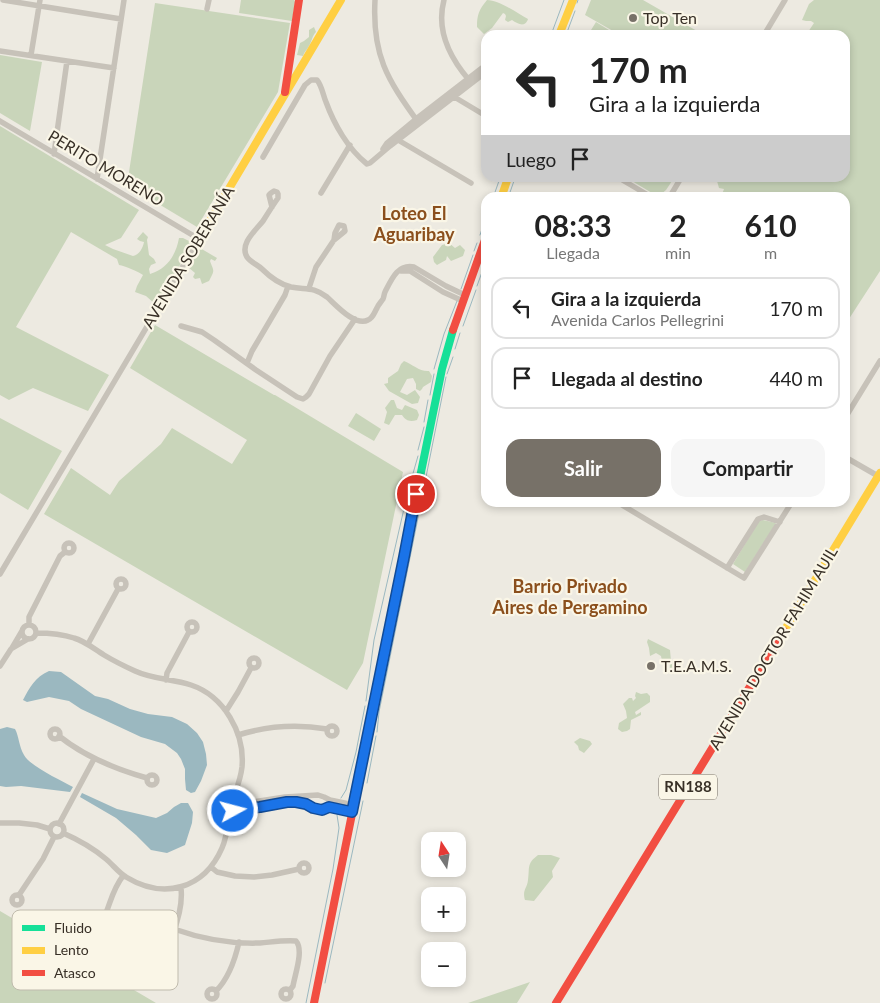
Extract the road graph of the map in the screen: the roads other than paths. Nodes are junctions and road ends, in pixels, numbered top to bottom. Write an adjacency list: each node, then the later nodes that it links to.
1 (3, 0): 10 (street)
2 (124, 0): 12 (street)
3 (209, 0): 11 (street)
4 (299, 0): 23 (main road)
5 (341, 0): 23 (main road, AVENIDA SOBERANÍA)
6 (375, 0): 26 (street)
7 (444, 0): 21 (street)
8 (785, 0): 14 (street)
9 (571, 2): 13 (main road)
10 (39, 3): 12 (street); 16 (street)
11 (207, 9)
12 (121, 19): 18 (street)
13 (561, 30)
14 (767, 30)
15 (0, 51): 16 (street)
16 (31, 55): 17 (street)
17 (67, 61): 18 (street); 29 (street)
18 (114, 68): 32 (street)
19 (481, 69): 21 (street)
20 (481, 75): 21 (street)
21 (469, 81): 22 (street)
22 (451, 95): 24 (street); 26 (street)
23 (284, 96): 38 (main road, AVENIDA SOBERANÍA)
24 (481, 113)
25 (0, 121): 29 (street, PERITO MORENO)
26 (418, 121): 27 (street); 31 (street)
27 (398, 140): 31 (street); 34 (street)
28 (350, 145): 30 (street); 31 (street); 36 (street)
29 (54, 154): 32 (street, PERITO MORENO)
30 (263, 157)
31 (374, 160)
32 (97, 179): 38 (street, PERITO MORENO)
33 (625, 182): 35 (street)
34 (471, 183)
35 (642, 192)
36 (321, 193)
37 (272, 207): 41 (street)
38 (199, 239): 56 (street, AVENIDA SOBERANÍA)
39 (334, 240): 42 (street)
40 (481, 251): 43 (main road)
41 (288, 286): 42 (street); 47 (street)
42 (309, 288): 44 (street)
43 (464, 298): 44 (street); 80 (main road)
44 (355, 319): 47 (street)
45 (181, 326): 47 (street)
46 (880, 361): 48 (street)
47 (247, 363)
48 (850, 410)
49 (850, 460): 50 (street)
50 (879, 475): 99 (main road, AVENIDA DOCTOR FAHIM AUIL / RN188)
51 (625, 507): 55 (street)
52 (789, 507): 53 (street)
53 (780, 522): 55 (street); 55 (street)
54 (66, 552): 58 (street)
55 (727, 568)
56 (0, 574)
57 (118, 589): 63 (street)
58 (29, 625): 59 (street); 61 (street)
59 (22, 630): 62 (street); 64 (street)
60 (189, 632): 67 (street)
61 (36, 633): 62 (street); 63 (street)
62 (28, 640): 64 (street)
63 (88, 644): 67 (street)
64 (11, 649): 65 (street)
65 (0, 666)
66 (251, 668): 68 (street)
67 (166, 680): 68 (street)
68 (226, 711): 70 (street)
69 (327, 729): 70 (street)
70 (238, 735): 74 (street)
71 (60, 736): 72 (street)
72 (94, 759): 73 (street); 83 (street)
73 (147, 778)
74 (235, 793): 77 (street); 81 (street)
75 (307, 796): 76 (street); 77 (street); 78 (street)
76 (330, 800): 79 (street); 80 (street)
77 (241, 803): 78 (street); 81 (street)
78 (306, 804): 79 (street)
79 (329, 807): 80 (street)
80 (353, 808): 98 (main road)
81 (230, 810): 87 (street)
82 (0, 823): 84 (street)
83 (59, 824): 84 (street); 85 (street)
84 (50, 829): 86 (street)
85 (63, 833): 86 (street); 89 (street)
86 (54, 837): 91 (street)
87 (211, 867): 88 (street); 90 (street)
88 (299, 870)
89 (123, 876): 90 (street); 92 (street)
90 (181, 888): 93 (street)
91 (19, 895)
92 (108, 910)
93 (178, 915)
94 (178, 930): 95 (street)
95 (239, 942): 96 (street); 97 (street)
96 (290, 990)
97 (216, 992)
98 (314, 1003)
99 (556, 1003)

